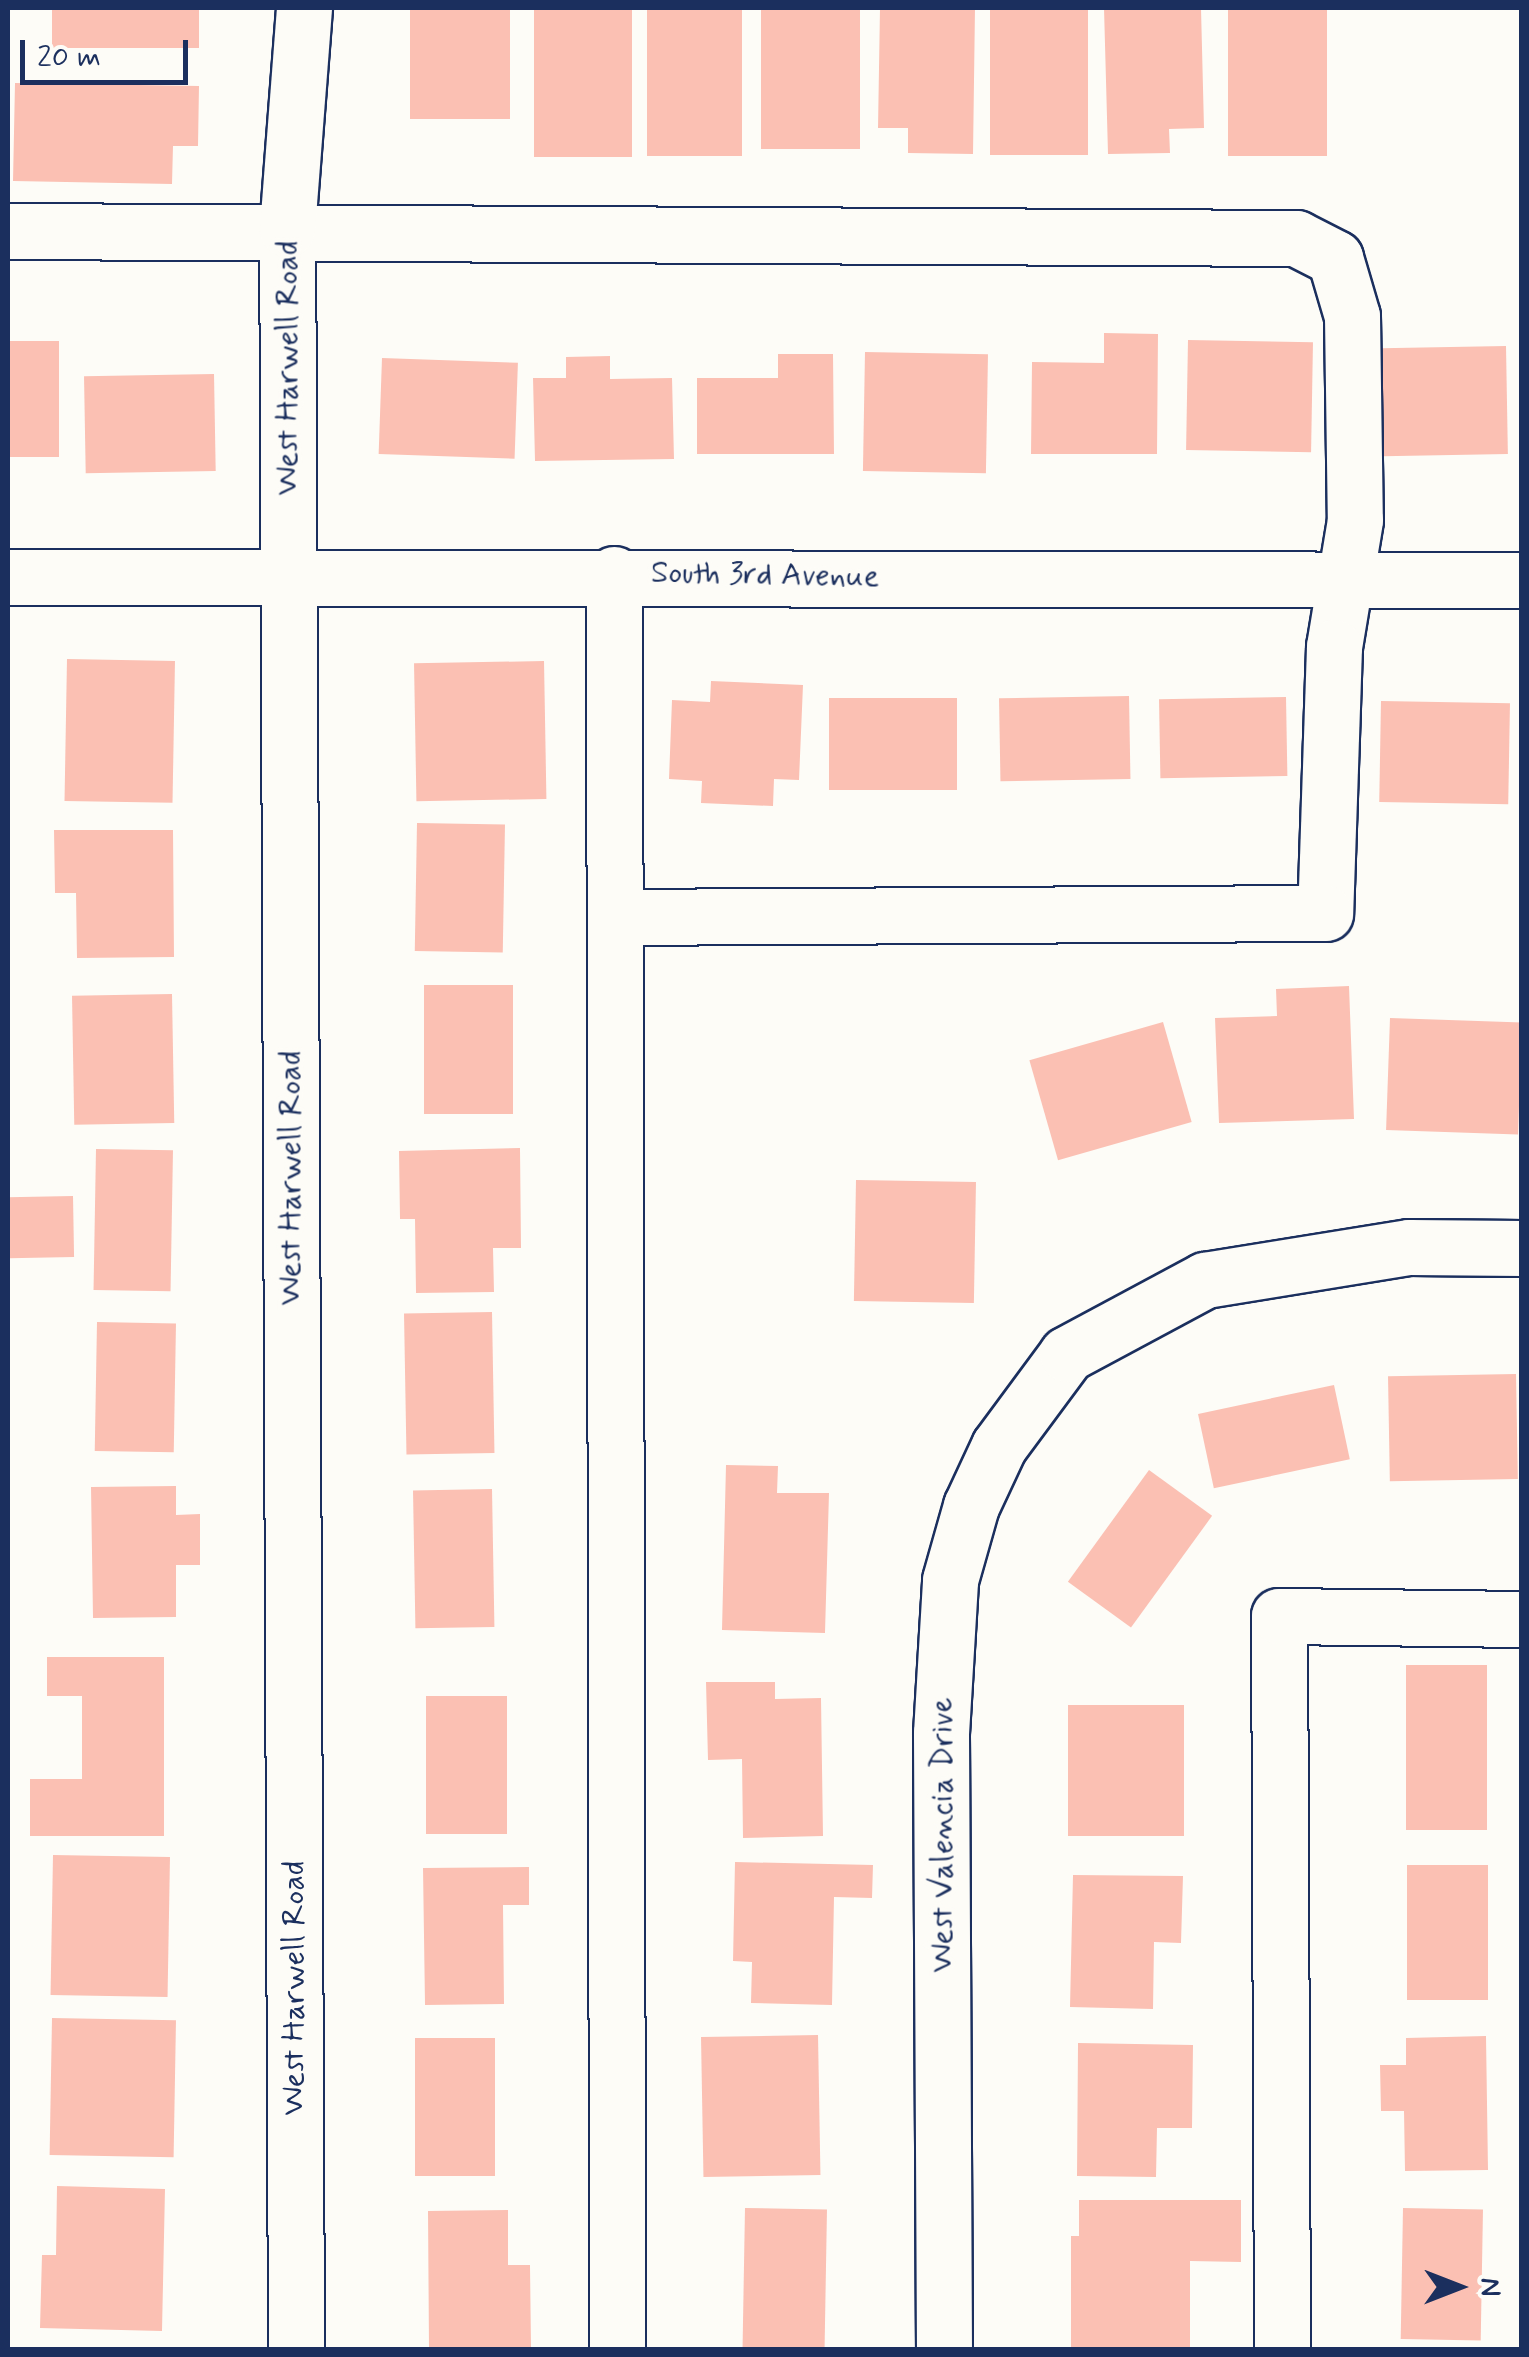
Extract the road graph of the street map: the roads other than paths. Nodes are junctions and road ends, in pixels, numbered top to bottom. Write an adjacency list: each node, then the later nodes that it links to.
1 (304, 8): 2 (street, West Harwell Road)
2 (287, 230): 3 (street); 5 (street, West Harwell Road); 8 (street)
3 (8, 231)
4 (614, 574): 5 (street, South 3rd Avenue); 8 (street, South 3rd Avenue); 9 (street)
5 (288, 576): 6 (street, South 3rd Avenue); 12 (street, West Harwell Road)
6 (8, 578)
7 (1522, 580): 8 (street, South 3rd Avenue)
8 (1344, 581): 9 (street)
9 (618, 917): 13 (street)
10 (1522, 1248): 14 (street, West Valencia Drive)
11 (1522, 1619): 15 (street)
12 (296, 2350)
13 (617, 2350)
14 (944, 2350)
15 (1282, 2350)

